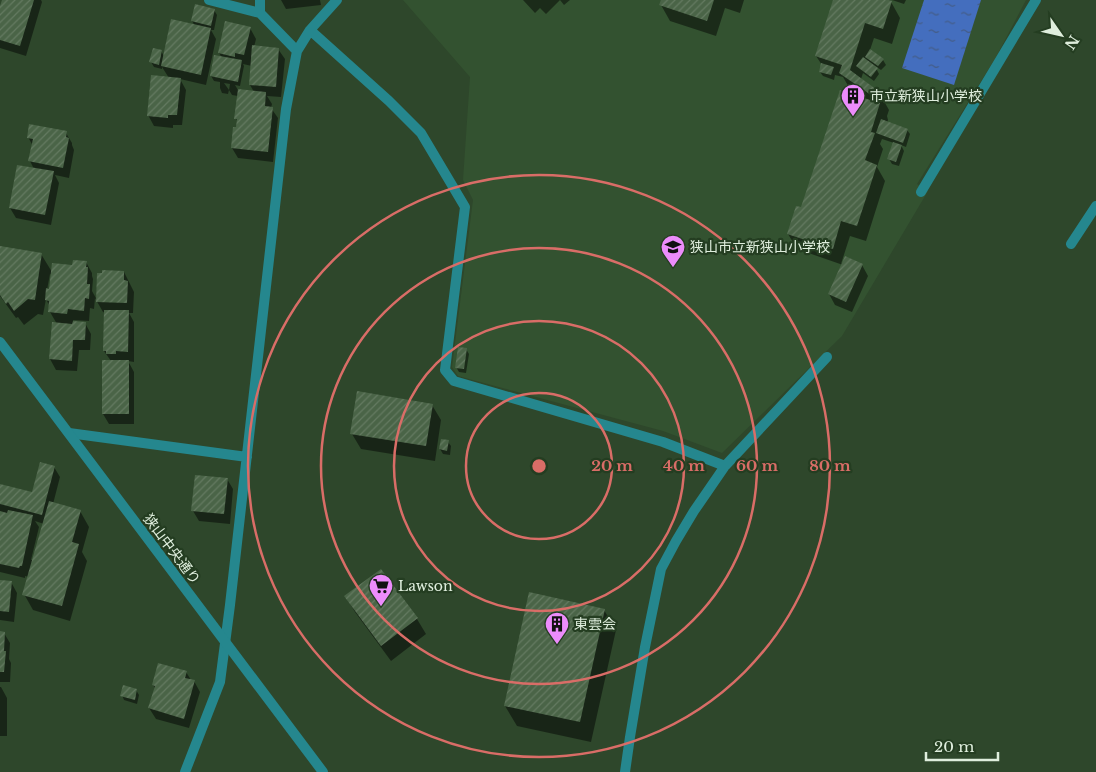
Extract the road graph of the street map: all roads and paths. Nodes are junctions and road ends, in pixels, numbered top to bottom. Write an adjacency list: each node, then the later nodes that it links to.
1 (209, 0): 5 (street)
2 (260, 0): 5 (street)
3 (337, 0): 6 (street)
4 (1036, 0): 8 (street)
5 (260, 13): 7 (street)
6 (310, 30): 7 (street); 15 (street)
7 (297, 51): 14 (street)
8 (921, 192)
9 (1096, 206): 10 (street)
10 (1072, 244)
11 (0, 342): 13 (street, 狭山中央通り)
12 (826, 357): 15 (street)
13 (69, 433): 14 (street); 16 (street, 狭山中央通り)
14 (247, 456): 16 (street)
15 (725, 466): 19 (street)
16 (225, 642): 17 (street); 18 (street, 狭山中央通り)
17 (185, 772)
18 (323, 772)
19 (625, 772)

